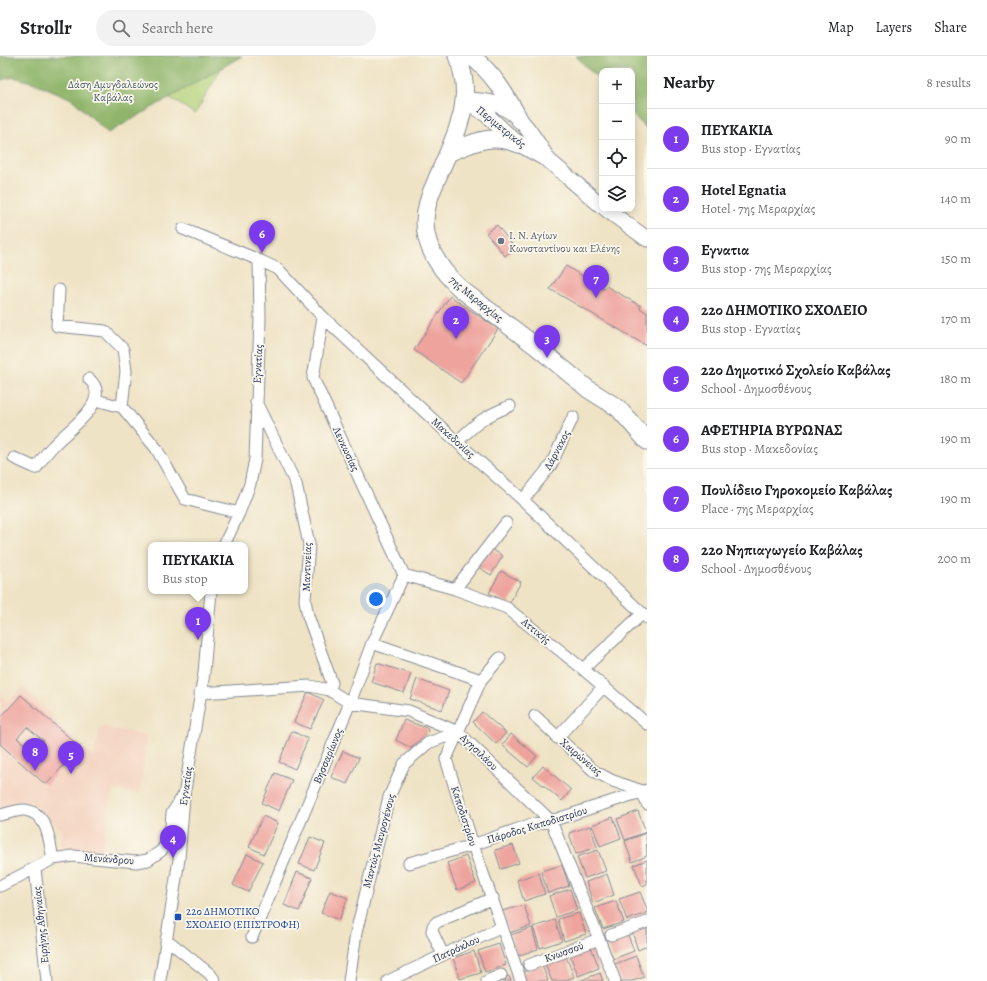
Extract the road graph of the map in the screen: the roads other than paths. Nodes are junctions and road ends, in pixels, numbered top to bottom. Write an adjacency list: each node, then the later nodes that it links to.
1 (457, 56): 3 (main road, 7ης Μεραρχίας)
2 (471, 56): 4 (main road)
3 (465, 100): 4 (main road, Περιμετρικός); 5 (main road, Περιμετρικός); 6 (main road, 7ης Μεραρχίας)
4 (519, 119): 7 (main road, Περιμετρικός)
5 (519, 144): 6 (main road); 7 (main road, Περιμετρικός)
6 (448, 152): 21 (main road, 7ης Μεραρχίας)
7 (548, 160): 8 (main road, Περιμετρικός)
8 (599, 203)
9 (610, 212): 11 (main road)
10 (183, 229): 12 (street)
11 (647, 238)
12 (259, 260): 14 (street, Μακεδονίας); 17 (street, Εγνατίας)
13 (59, 290): 19 (street)
14 (323, 317): 22 (street, Μακεδονίας); 28 (street, Λευκωσίας)
15 (89, 379): 16 (street)
16 (96, 400): 19 (street); 23 (street)
17 (256, 402): 25 (street, Εγνατίας); 37 (street, Μαντινείας)
18 (510, 406): 22 (street)
19 (122, 407): 25 (street)
20 (573, 417): 24 (street, Λάρνακος)
21 (647, 440)
22 (457, 442): 24 (street, Μακεδονίας)
23 (14, 458)
24 (523, 500): 31 (street, Μακεδονίας)
25 (239, 513): 27 (street, Εγνατίας)
26 (506, 523): 29 (street)
27 (225, 542)
28 (404, 576): 29 (street, Αττικής); 32 (street, Βησσαρίωνος)
29 (455, 589): 34 (street, Αττικής)
30 (211, 594): 38 (street, Εγνατίας)
31 (645, 615): 34 (street)
32 (372, 643): 35 (street); 39 (street, Βησσαρίωνος)
33 (500, 658): 35 (street, Καποδιστρίου)
34 (583, 669): 36 (street, Αττικής)
35 (481, 680): 42 (street, Καποδιστρίου)
36 (604, 686): 41 (street, Αττικής); 43 (street)
37 (329, 690): 38 (street, Αγησιλάου); 39 (street, Αγησιλάου)
38 (200, 693): 45 (street, Εγνατίας)
39 (350, 703): 42 (street, Αγησιλάου); 58 (street, Βησσαρίωνος)
40 (535, 716): 43 (street, Χαιρώνειας)
41 (647, 724)
42 (458, 732): 48 (street, Αγησιλάου); 49 (street, Καποδιστρίου); 67 (street, Μαντώς Μαυρογένους)
43 (557, 738): 44 (street, Χαιρώνειας)
44 (644, 790): 46 (street); 48 (street, Πάροδος Καποδιστρίου)
45 (184, 796): 50 (street, Μενάνδρου); 59 (street, Εγνατίας)
46 (647, 804)
47 (0, 815): 50 (street)
48 (551, 821): 49 (street, Πάροδος Καποδιστρίου); 60 (street, Αγησιλάου)
49 (473, 845): 51 (street, Πάροδος Καποδιστρίου); 54 (street, Καποδιστρίου)
50 (52, 858): 52 (street, Μενάνδρου)
51 (409, 863)
52 (35, 868): 53 (street, Μενάνδρου); 64 (street, Ειρήνης Αθηναίας)
53 (0, 886)
54 (493, 898): 56 (street, Καποδιστρίου); 61 (street)
55 (647, 922): 57 (street)
56 (502, 927): 61 (street, Πατρόκλου); 70 (street, Καποδιστρίου)
57 (611, 935)
58 (252, 937)
59 (166, 939): 65 (street, Εγνατίας); 66 (street)
60 (600, 939): 62 (street, Κνωσσού); 71 (street, Αγησιλάου)
61 (443, 955): 68 (street, Πατρόκλου)
62 (529, 965)
63 (501, 975): 69 (street)
64 (47, 981)
65 (160, 981)
66 (216, 981)
67 (349, 981)
68 (388, 981)
69 (487, 981)
70 (521, 981)
71 (615, 981)

